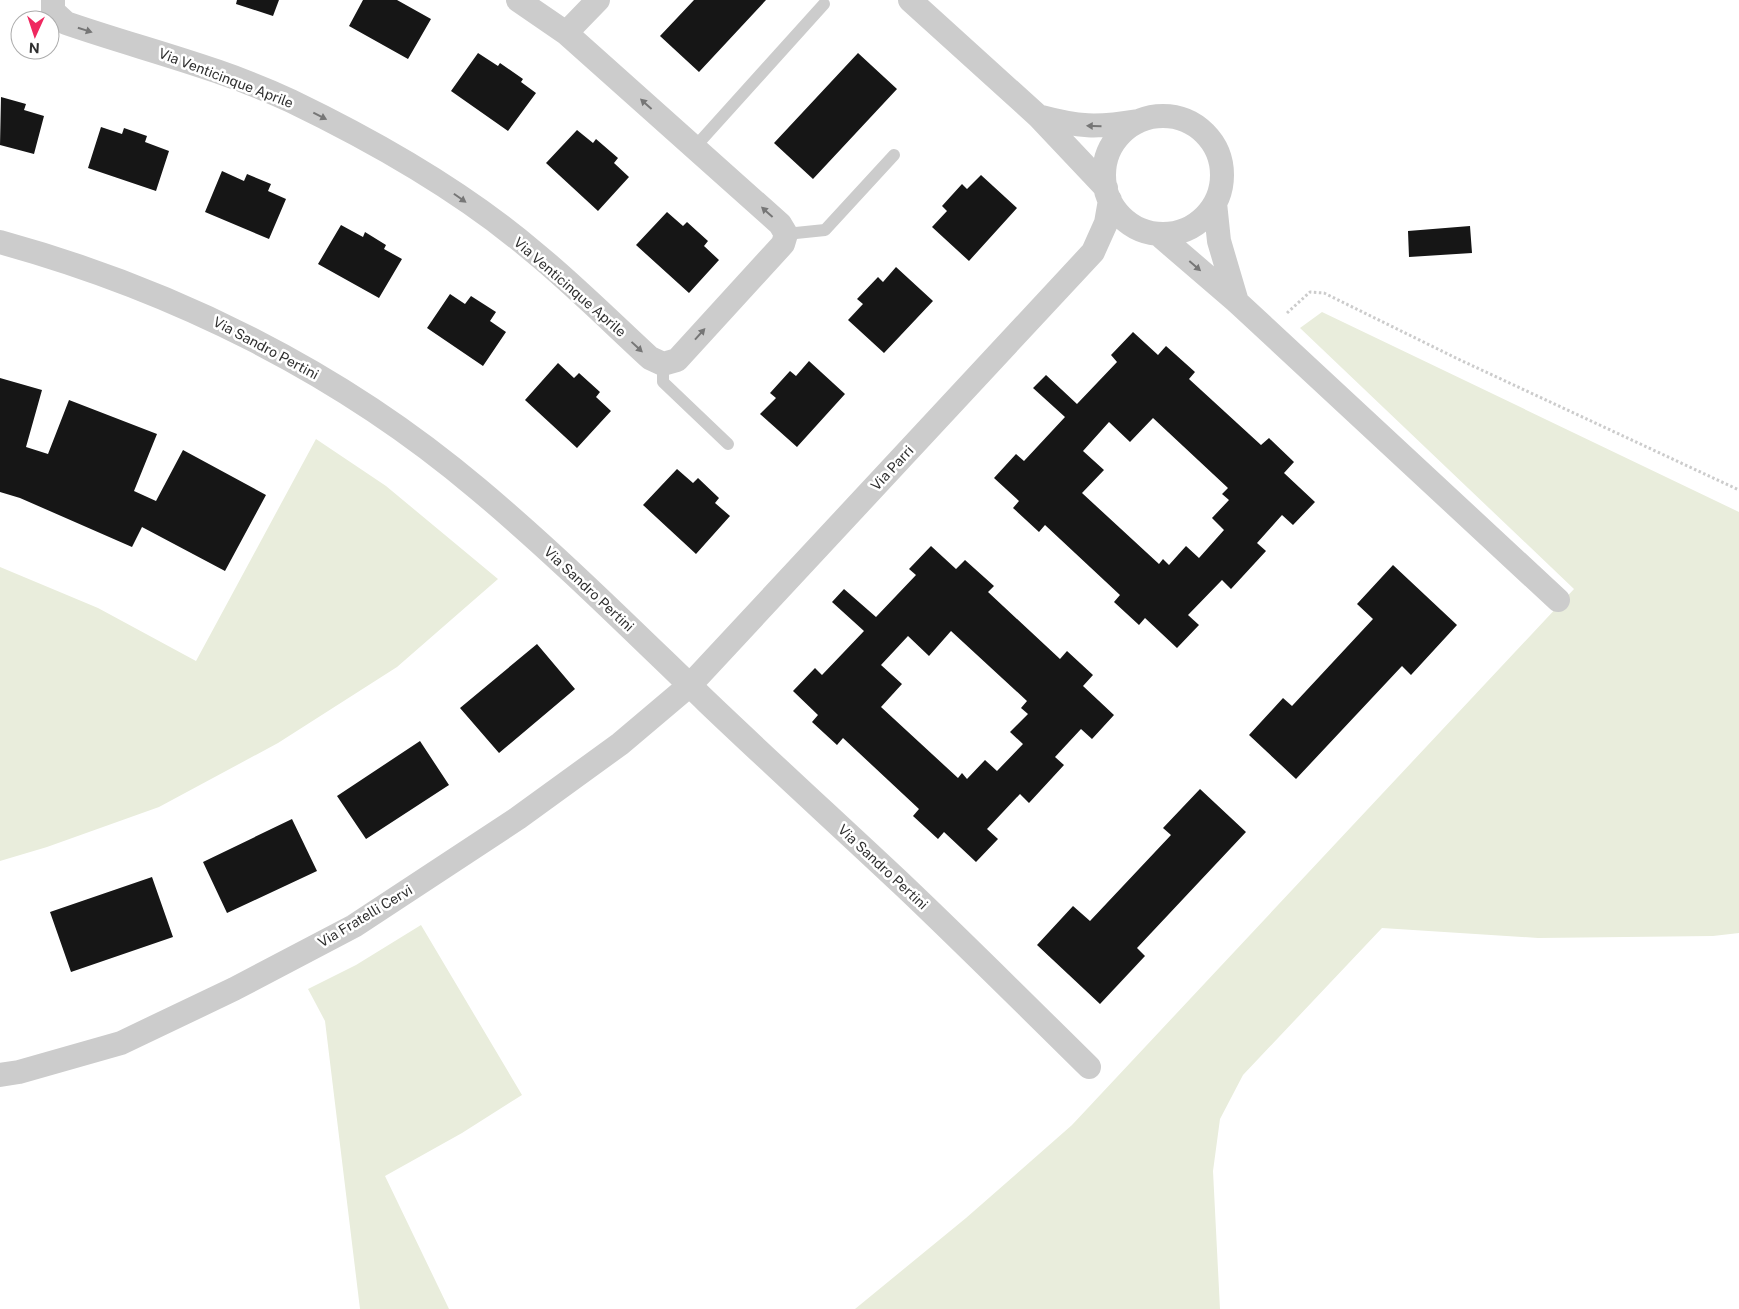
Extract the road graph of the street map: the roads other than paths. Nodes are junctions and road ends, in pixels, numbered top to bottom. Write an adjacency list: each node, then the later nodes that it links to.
1 (53, 0): 18 (street, Via Venticinque Aprile, one-way to 18)
2 (518, 0): 6 (street)
3 (598, 0): 6 (street)
4 (910, 0): 7 (street)
5 (824, 4): 9 (lane)
6 (566, 32): 9 (street, one-way to 6)
7 (1038, 116): 8 (street, one-way to 7); 11 (street)
8 (1142, 120): 11 (street); 12 (street)
9 (695, 147): 13 (street, one-way to 9)
10 (894, 155): 13 (lane)
11 (1108, 194): 14 (street); 16 (street, Via Parri)
12 (1215, 203): 14 (street); 17 (street)
13 (786, 234): 18 (street, one-way to 13)
14 (1155, 234): 16 (street, Via Parri); 17 (street, one-way to 17)
15 (0, 242): 21 (street, Via Sandro Pertini)
16 (1093, 252): 21 (street, Via Parri)
17 (1237, 302): 20 (street)
18 (663, 364): 19 (lane)
19 (728, 444)
20 (1558, 600)
21 (691, 684): 22 (street, Via Sandro Pertini); 23 (street, Via Fratelli Cervi)
22 (1089, 1067)
23 (0, 1075)

